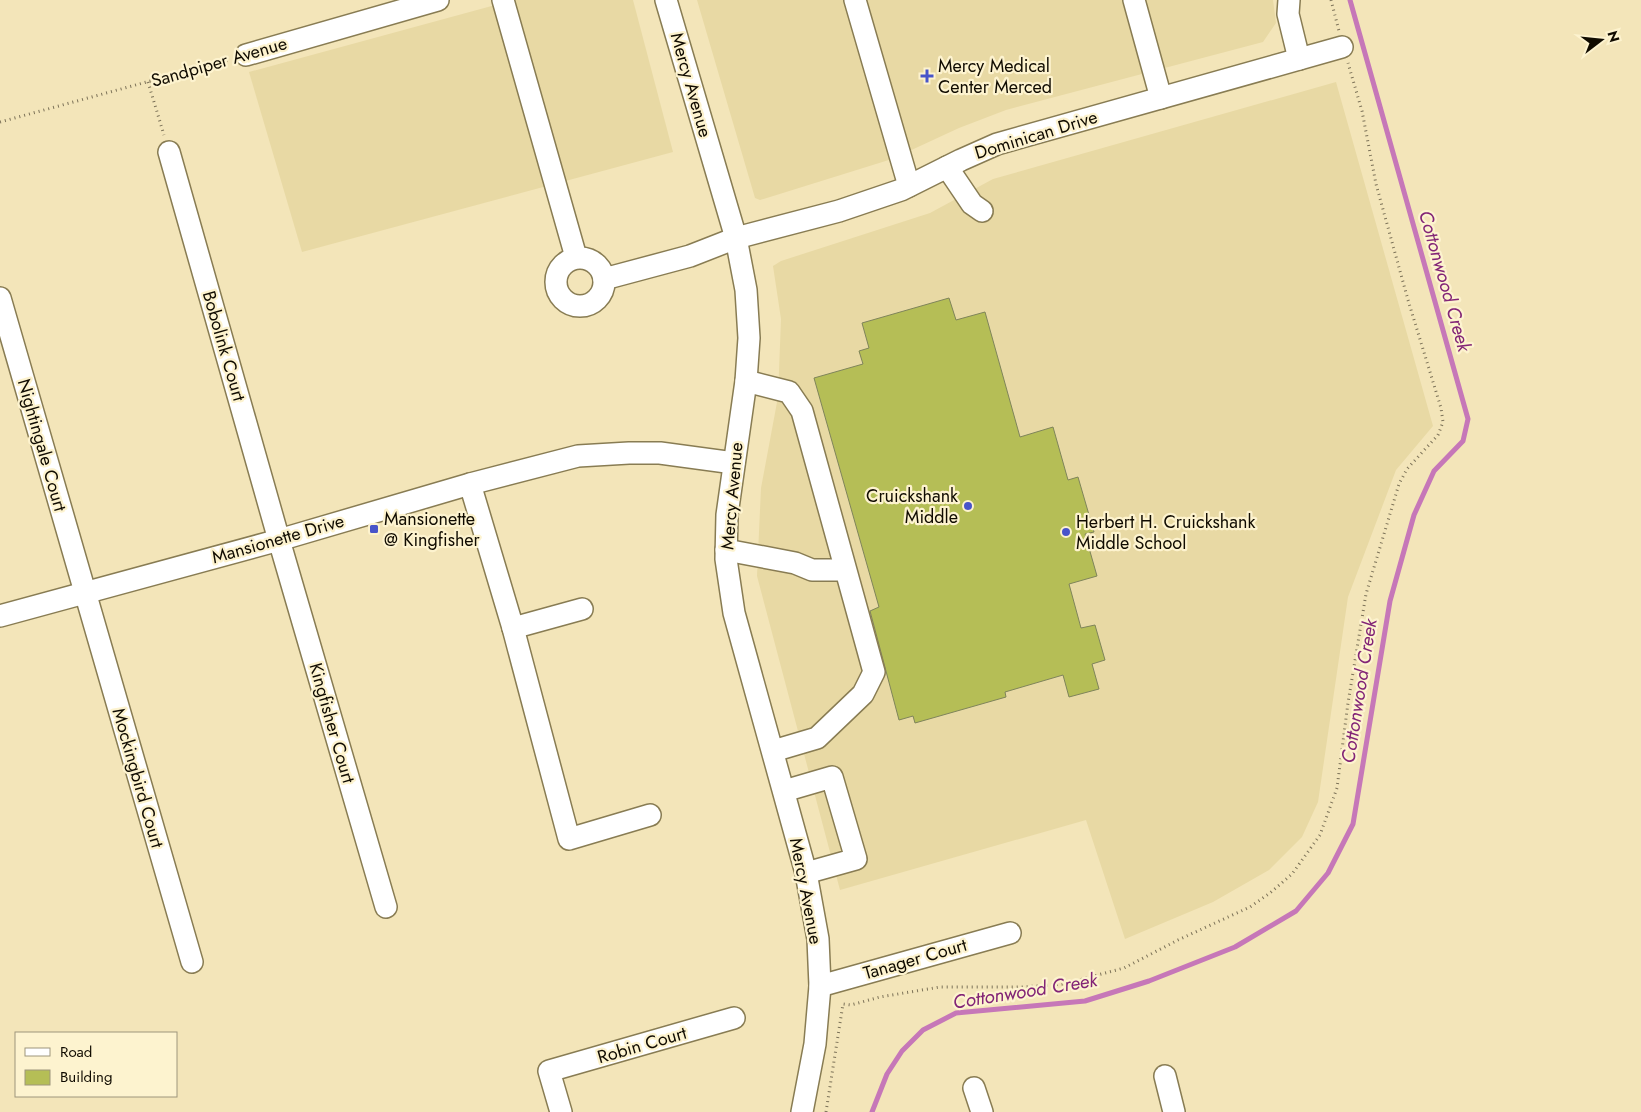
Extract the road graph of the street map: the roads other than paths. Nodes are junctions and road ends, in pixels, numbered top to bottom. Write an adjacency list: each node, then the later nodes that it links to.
1 (438, 0): 8 (street, Sandpiper Avenue)
2 (503, 0): 16 (street)
3 (666, 0): 15 (street, Mercy Avenue)
4 (856, 0): 13 (street)
5 (1134, 0): 10 (street)
6 (1289, 0): 9 (street)
7 (1342, 47): 9 (street, Dominican Drive)
8 (246, 55)
9 (1299, 59): 10 (street, Dominican Drive)
10 (1161, 98): 12 (street, Dominican Drive)
11 (169, 152): 22 (street, Bobolink Court)
12 (947, 167): 13 (street, Dominican Drive); 14 (street)
13 (909, 186): 15 (street, Dominican Drive)
14 (982, 211)
15 (736, 238): 17 (street, Dominican Drive); 19 (street, Mercy Avenue)
16 (576, 257): 17 (street); 17 (street)
17 (604, 279)
18 (0, 298): 25 (street, Nightingale Court)
19 (746, 381): 20 (street, Mercy Avenue); 24 (street)
20 (734, 463): 21 (street, Mansionette Drive); 23 (street, Mercy Avenue)
21 (470, 484): 22 (street, Mansionette Drive); 28 (street)
22 (279, 540): 25 (street, Mansionette Drive); 33 (street, Kingfisher Court)
23 (726, 550): 24 (street); 29 (street, Mercy Avenue)
24 (845, 570): 29 (street)
25 (85, 593): 27 (street, Mansionette Drive); 35 (street, Mockingbird Court)
26 (582, 609): 28 (street)
27 (0, 616)
28 (513, 628): 31 (street)
29 (773, 751): 30 (street, Mercy Avenue)
30 (784, 791): 32 (street, Mercy Avenue); 32 (street)
31 (650, 815)
32 (806, 873): 36 (street, Mercy Avenue)
33 (386, 907)
34 (1010, 933): 36 (street, Tanager Court)
35 (192, 962)
36 (820, 986): 41 (street, Mercy Avenue)
37 (734, 1018): 40 (street, Robin Court)
38 (1165, 1076): 43 (street)
39 (974, 1088): 42 (street)
40 (561, 1112)
41 (802, 1112)
42 (982, 1112)
43 (1174, 1112)

